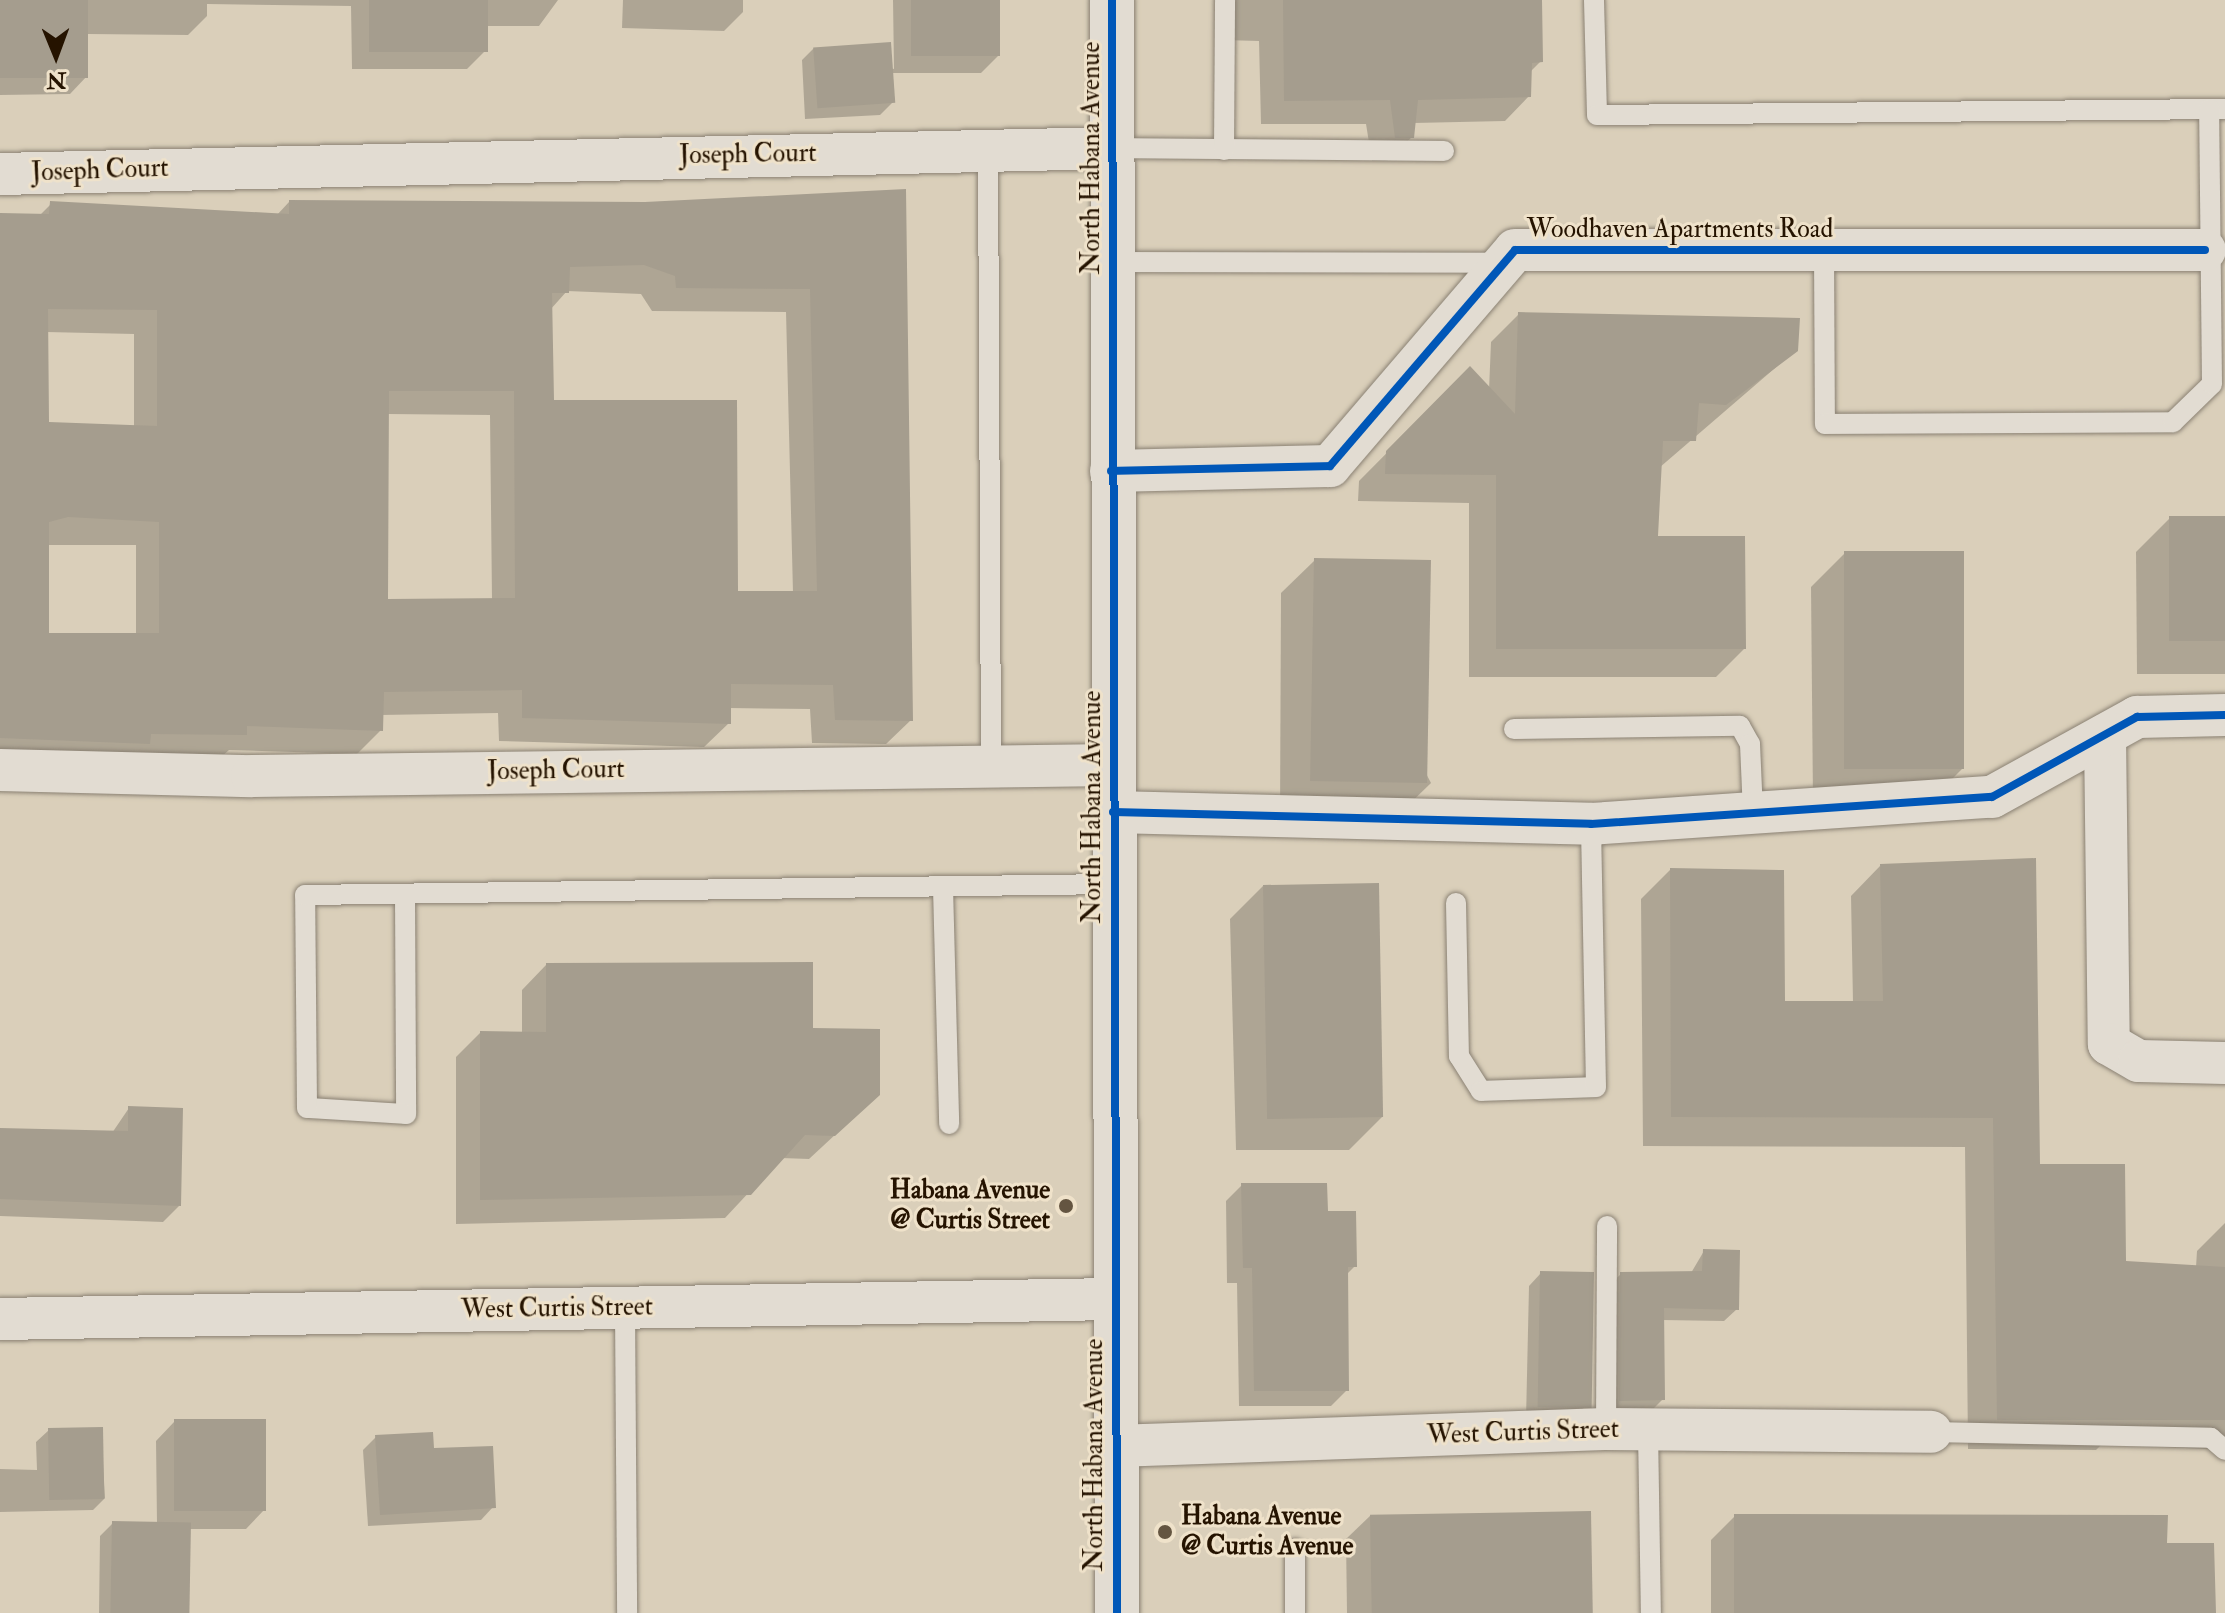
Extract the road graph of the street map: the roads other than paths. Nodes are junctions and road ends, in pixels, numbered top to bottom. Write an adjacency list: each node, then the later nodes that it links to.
1 (1112, 0): 5 (street, North Habana Avenue)
2 (1225, 0): 7 (lane)
3 (1594, 0): 4 (lane)
4 (2217, 109): 11 (lane)
5 (1112, 148): 6 (street, Joseph Court); 7 (lane); 12 (street, North Habana Avenue)
6 (988, 150): 9 (street, Joseph Court); 18 (lane)
7 (1224, 150): 8 (lane)
8 (1444, 151)
9 (0, 174)
10 (1824, 249): 11 (street, Woodhaven Apartments Road); 11 (lane); 13 (street, Woodhaven Apartments Road)
11 (2205, 250)
12 (1111, 262): 13 (lane); 14 (street, North Habana Avenue)
13 (1503, 263): 14 (street, Woodhaven Apartments Road)
14 (1111, 471): 19 (street, North Habana Avenue)
15 (2225, 715): 17 (street)
16 (1514, 729): 22 (lane)
17 (2105, 735): 22 (street); 28 (street)
18 (991, 765): 19 (street, Joseph Court); 20 (street, Joseph Court)
19 (1113, 765): 21 (street, North Habana Avenue)
20 (0, 770)
21 (1113, 812): 23 (street); 24 (street, North Habana Avenue)
22 (1753, 813): 23 (street)
23 (1591, 824): 27 (lane)
24 (1113, 884): 25 (lane); 31 (street, North Habana Avenue)
25 (943, 887): 26 (lane); 29 (lane)
26 (405, 894): 26 (lane)
27 (1456, 903)
28 (2225, 1063)
29 (949, 1124)
30 (1607, 1226): 34 (lane)
31 (1114, 1299): 32 (street, West Curtis Street); 38 (street, North Habana Avenue)
32 (625, 1308): 33 (street, West Curtis Street); 40 (lane)
33 (0, 1319)
34 (1606, 1429): 35 (street, West Curtis Street); 38 (street, West Curtis Street)
35 (1648, 1430): 36 (street, West Curtis Street); 43 (lane)
36 (1931, 1432): 37 (lane)
37 (2218, 1444)
38 (1115, 1446): 41 (street, North Habana Avenue)
39 (1295, 1549): 42 (lane)
40 (627, 1613)
41 (1117, 1613)
42 (1295, 1613)
43 (1651, 1613)

